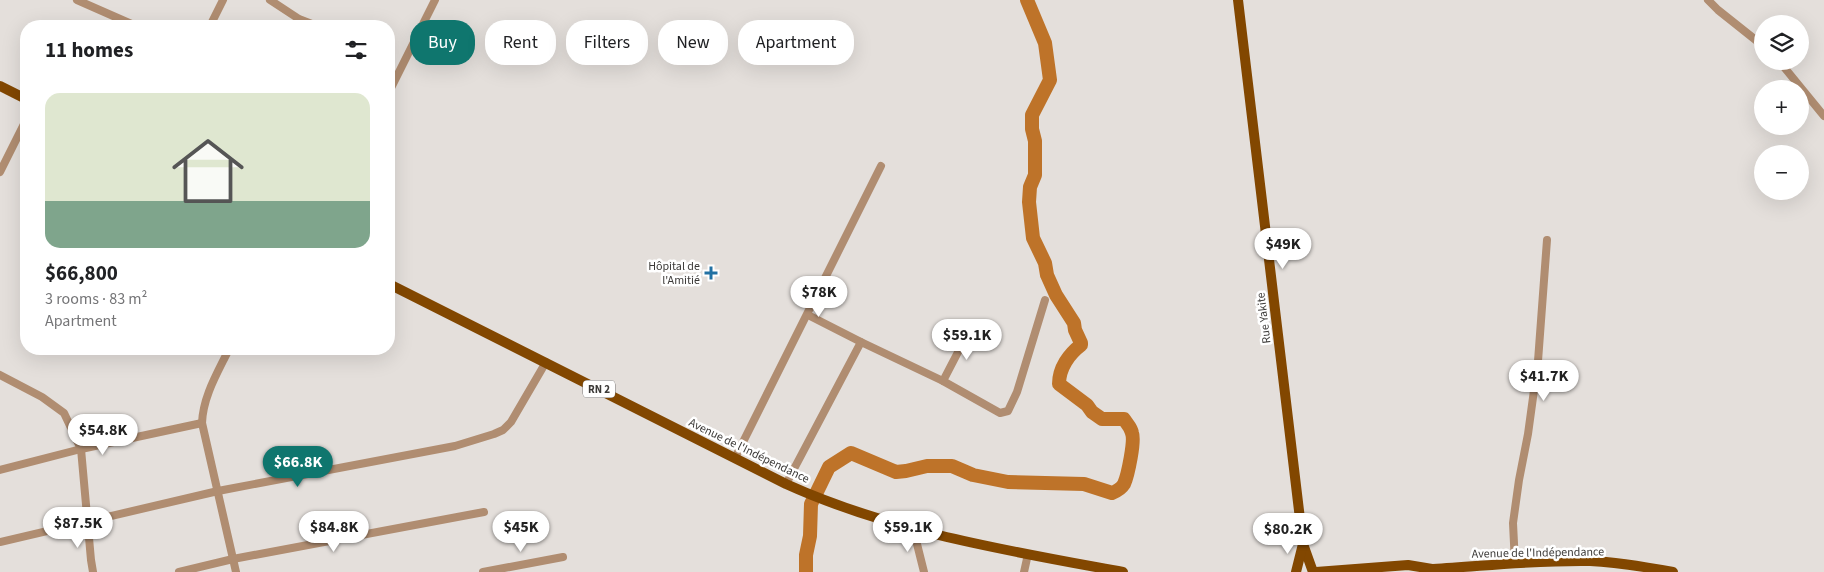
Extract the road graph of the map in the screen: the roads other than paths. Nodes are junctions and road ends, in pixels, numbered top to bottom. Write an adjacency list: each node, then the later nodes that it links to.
1 (76, 0): 7 (street)
2 (223, 0): 8 (street)
3 (270, 0): 9 (street)
4 (435, 0): 12 (street)
5 (1238, 0): 39 (main road, Rue Yakite)
6 (1708, 0): 10 (street)
7 (122, 20)
8 (213, 20)
9 (302, 20)
10 (1754, 38)
11 (1786, 70): 15 (street)
12 (395, 80)
13 (0, 86): 14 (main road)
14 (20, 96)
15 (1824, 116)
16 (20, 132): 18 (street)
17 (881, 166): 22 (street)
18 (0, 172)
19 (1547, 240): 43 (street)
20 (395, 287): 26 (main road, Avenue de l'Indépendance / RN 2)
21 (1045, 300): 28 (street)
22 (808, 315): 24 (street); 31 (street)
23 (970, 329): 28 (street)
24 (861, 342): 28 (street); 33 (street)
25 (226, 355): 29 (street)
26 (546, 362): 31 (main road, Avenue de l'Indépendance / RN 2); 34 (street)
27 (0, 375): 30 (street)
28 (943, 382)
29 (202, 422): 30 (street); 34 (street)
30 (81, 449): 32 (street); 36 (street)
31 (735, 458): 33 (main road, Avenue de l'Indépendance / RN 2)
32 (0, 470)
33 (786, 484): 37 (main road, Avenue de l'Indépendance / RN 2)
34 (218, 492): 36 (street); 42 (street)
35 (484, 512): 42 (street)
36 (87, 522): 38 (street); 46 (street)
37 (914, 528): 40 (main road, Avenue de l'Indépendance / RN 2); 50 (street)
38 (0, 542)
39 (1303, 544): 53 (main road, Rue Yakite); 54 (main road, Rue Yakite)
40 (1028, 554): 51 (street); 52 (main road, Avenue de l'Indépendance / RN 2)
41 (563, 557): 49 (street)
42 (233, 559): 47 (street); 48 (street)
43 (1515, 564): 45 (main road, Avenue de l'Indépendance); 55 (main road, Avenue de l'Indépendance)
44 (1360, 570): 45 (main road, Avenue de l'Indépendance); 54 (main road, Avenue de l'Indépendance)
45 (1428, 571)
46 (94, 572)
47 (179, 572)
48 (236, 572)
49 (482, 572)
50 (924, 572)
51 (1024, 572)
52 (1123, 572)
53 (1296, 572)
54 (1314, 572)
55 (1673, 572)

